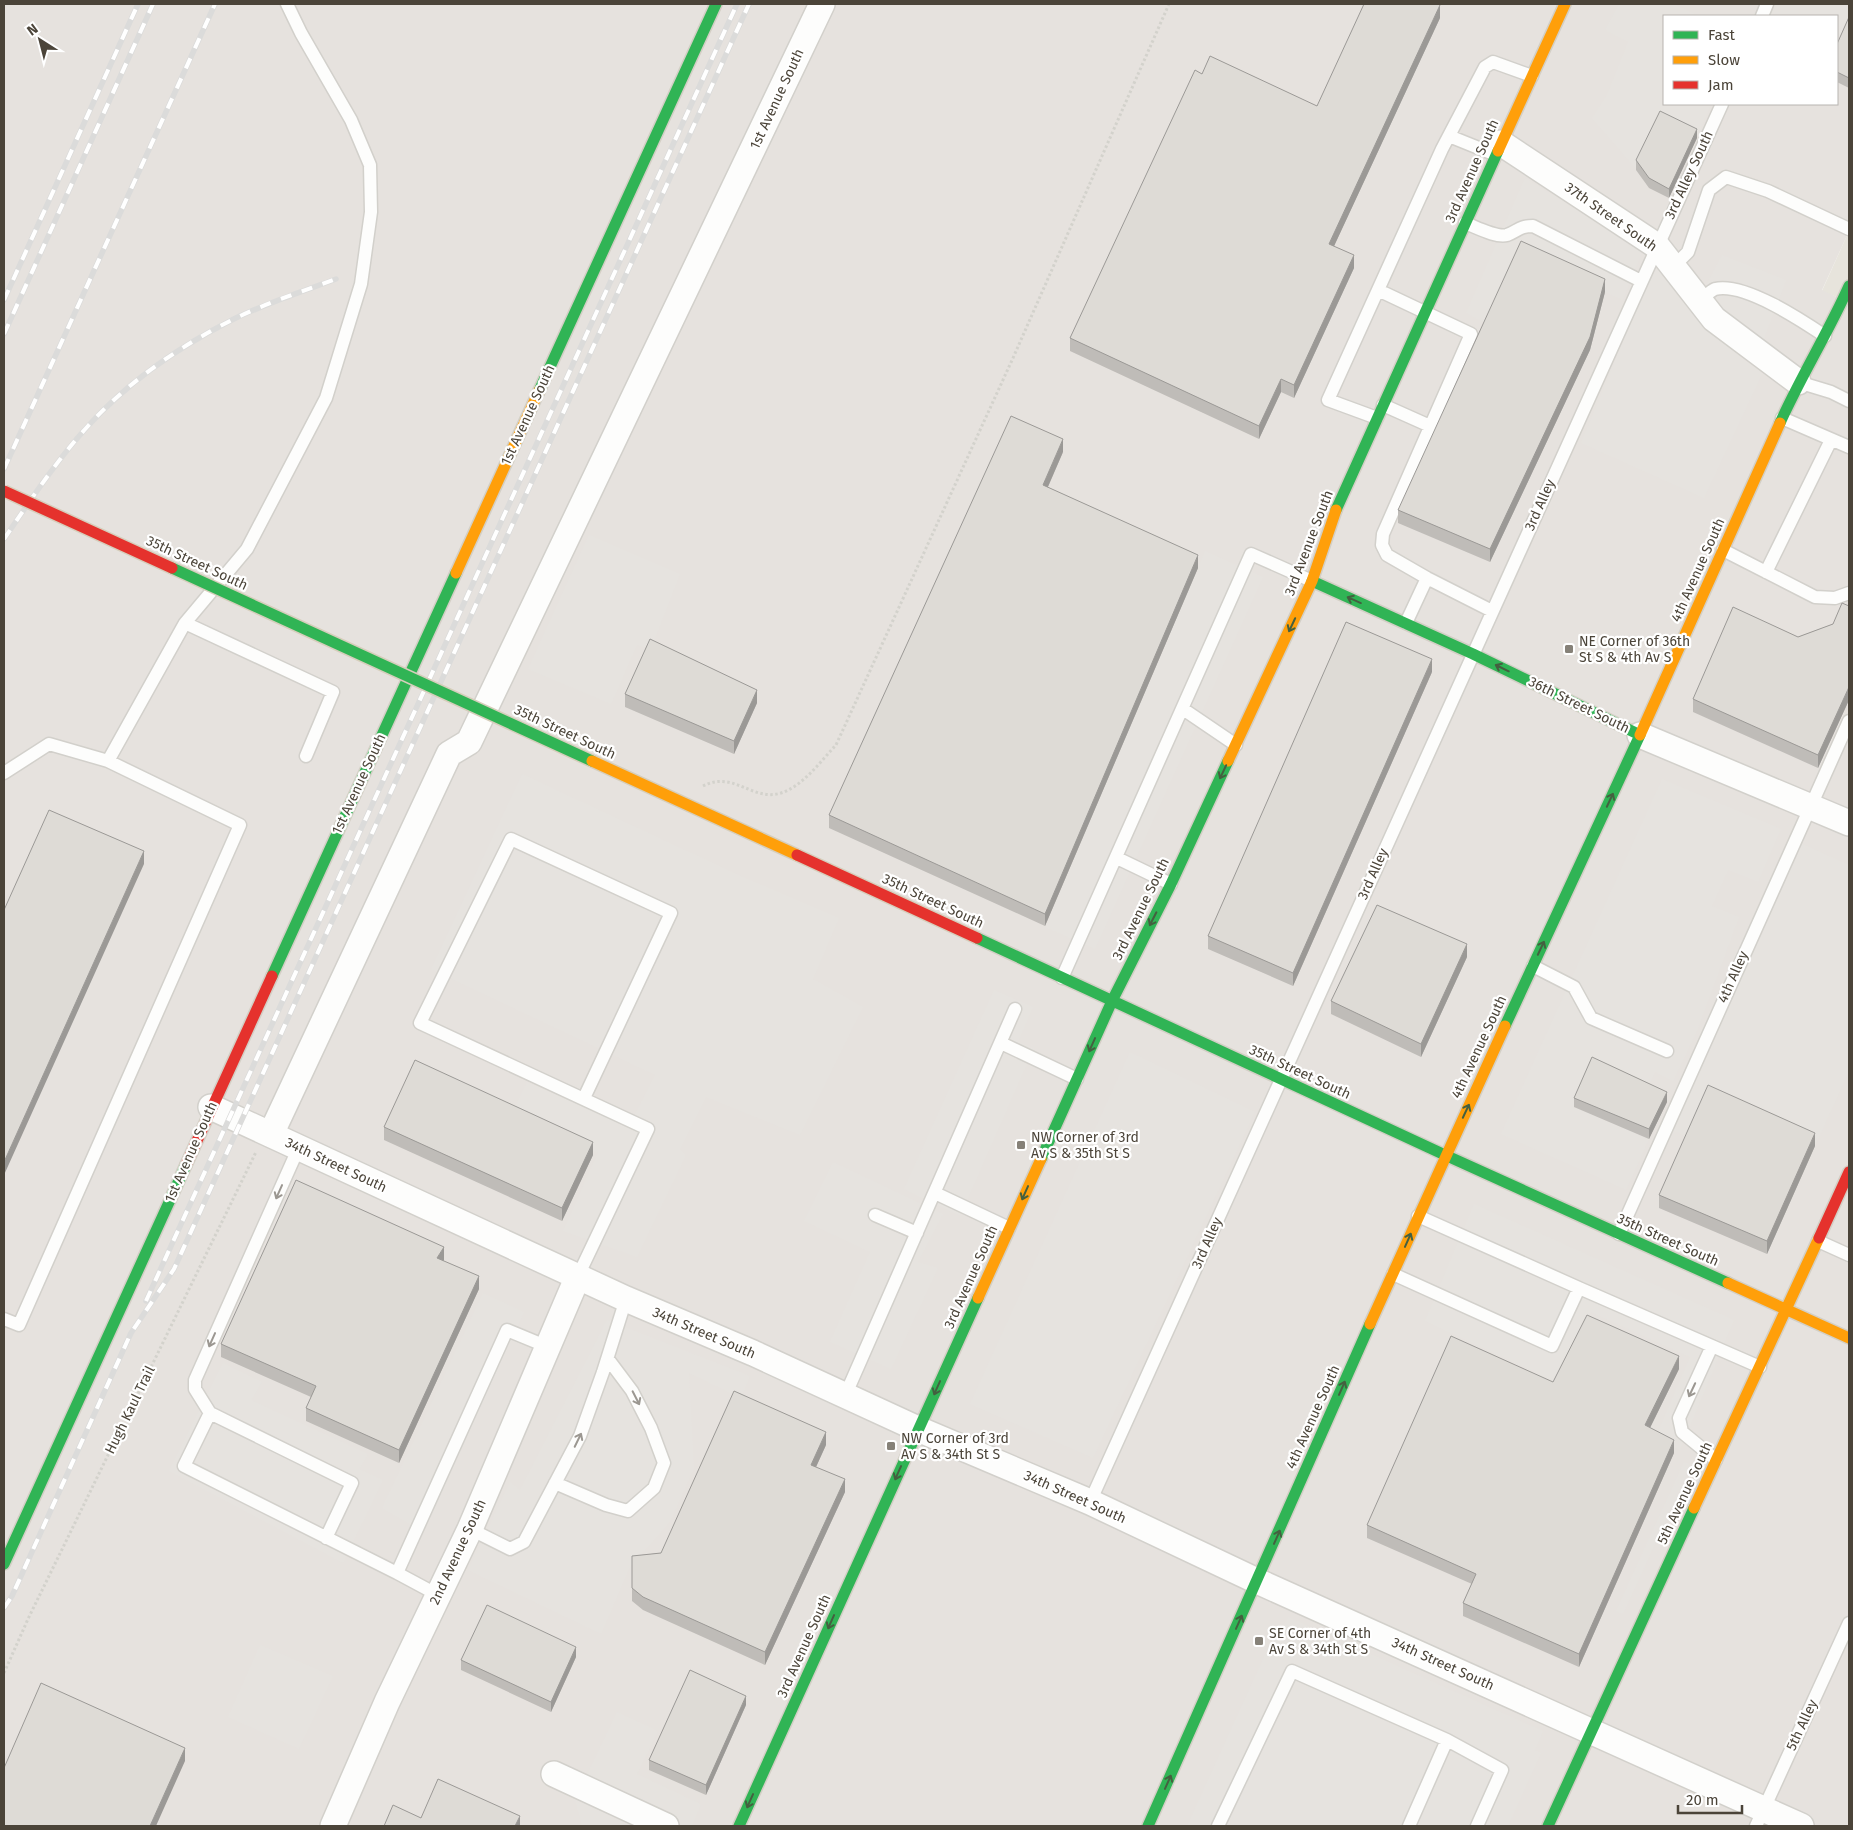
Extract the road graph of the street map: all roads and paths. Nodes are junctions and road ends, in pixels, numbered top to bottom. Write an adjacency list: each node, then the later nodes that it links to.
1 (287, 4): 36 (lane)
2 (716, 4): 39 (main road, 1st Avenue South)
3 (822, 4): 41 (street, 1st Avenue South)
4 (1169, 4): 48 (path)
5 (1565, 4): 6 (main road, 3rd Avenue South)
6 (1532, 76): 8 (lane); 9 (main road, 3rd Avenue South)
7 (1722, 105): 12 (lane, 3rd Alley South)
8 (1449, 136): 9 (lane); 16 (lane)
9 (1498, 149): 10 (main road, 3rd Avenue South); 12 (street, 37th Street South)
10 (1465, 223): 14 (lane); 18 (main road, 3rd Avenue South)
11 (1849, 229): 13 (lane)
12 (1657, 246): 13 (street, 37th Street South); 14 (lane, 3rd Alley)
13 (1673, 267): 17 (street, 37th Street South)
14 (1641, 281): 35 (lane, 3rd Alley)
15 (1849, 286): 19 (main road, 4th Avenue South)
16 (1378, 290): 18 (lane); 24 (lane)
17 (1700, 301): 20 (lane); 21 (street, 37th Street South)
18 (1425, 311): 23 (main road, 3rd Avenue South); 26 (lane)
19 (1844, 313): 20 (main road, 4th Avenue South)
20 (1825, 336): 21 (main road, 4th Avenue South)
21 (1798, 382): 22 (lane); 25 (main road, 4th Avenue South)
22 (1849, 401)
23 (1383, 405): 24 (main road, 3rd Avenue South); 26 (lane)
24 (1377, 418): 33 (main road, 3rd Avenue South)
25 (1782, 418): 27 (lane); 30 (main road, 4th Avenue South)
26 (1430, 426): 32 (lane)
27 (1831, 440): 28 (lane); 31 (lane)
28 (1849, 448)
29 (4, 491): 54 (main road, 35th Street South, bridge)
30 (1723, 550): 31 (lane); 43 (main road, 4th Avenue South)
31 (1766, 572): 34 (lane)
32 (1427, 578): 35 (lane); 37 (lane)
33 (1312, 581): 37 (main road, 36th Street South, one-way to 33); 40 (lane); 44 (main road, 3rd Avenue South, one-way to 44)
34 (1849, 593)
35 (1492, 611): 38 (lane, 3rd Alley)
36 (185, 623): 45 (lane); 46 (lane)
37 (1406, 624): 38 (main road, 36th Street South)
38 (1473, 654): 43 (main road, 36th Street South, one-way to 38); 60 (lane, 3rd Alley)
39 (406, 682): 41 (lane); 62 (main road, 1st Avenue South)
40 (1183, 709): 44 (lane); 51 (lane)
41 (482, 715): 63 (street, 1st Avenue South)
42 (1849, 721): 49 (lane, 4th Alley)
43 (1640, 735): 49 (street, 36th Street South); 53 (main road, 4th Avenue South, one-way to 43)
44 (1236, 744): 52 (main road, 3rd Avenue South, one-way to 52)
45 (306, 756)
46 (108, 761): 47 (lane); 80 (lane)
47 (4, 772)
48 (701, 788)
49 (1810, 805): 50 (street, 36th Street South); 72 (lane, 4th Alley)
50 (1849, 823)
51 (1117, 858): 52 (lane); 54 (lane)
52 (1171, 884): 55 (main road, 3rd Avenue South, one-way to 55)
53 (1533, 966): 58 (lane); 65 (main road, 4th Avenue South, one-way to 53)
54 (1062, 978): 55 (main road, 35th Street South)
55 (1112, 1001): 59 (main road, 3rd Avenue South, one-way to 59); 60 (main road, 35th Street South)
56 (1015, 1009): 57 (lane)
57 (1001, 1043): 59 (lane); 67 (lane)
58 (1667, 1051)
59 (1077, 1079): 70 (main road, 3rd Avenue South, one-way to 70)
60 (1281, 1080): 65 (main road, 35th Street South); 91 (lane, 3rd Alley)
61 (584, 1098): 61 (lane); 76 (lane)
62 (211, 1107): 63 (street, 34th Street South); 94 (main road, 1st Avenue South)
63 (264, 1141): 64 (street, 34th Street South); 99 (path, Hugh Kaul Trail)
64 (299, 1147): 76 (street, 34th Street South); 87 (lane, one-way to 87)
65 (1445, 1155): 69 (main road, 4th Avenue South); 72 (main road, 35th Street South)
66 (1849, 1172): 73 (main road, 5th Avenue South)
67 (935, 1193): 70 (lane); 71 (lane)
68 (875, 1215): 71 (lane)
69 (1418, 1216): 75 (main road, 4th Avenue South, one-way to 69); 77 (lane)
70 (1009, 1228): 88 (main road, 3rd Avenue South, one-way to 88)
71 (917, 1233): 86 (lane)
72 (1619, 1234): 79 (main road, 35th Street South)
73 (1818, 1241): 74 (lane); 79 (main road, 5th Avenue South)
74 (1849, 1255)
75 (1393, 1274): 77 (lane); 96 (main road, 4th Avenue South, one-way to 75)
76 (578, 1276): 78 (street, 34th Street South); 83 (street, 2nd Avenue South)
77 (1579, 1288): 82 (lane)
78 (626, 1299): 84 (lane); 86 (street, 34th Street South)
79 (1786, 1310): 81 (main road, 35th Street South); 85 (main road, 5th Avenue South)
80 (4, 1319)
81 (1849, 1338)
82 (1712, 1346): 85 (lane); 89 (lane, one-way to 89)
83 (548, 1347): 92 (street, 2nd Avenue South); 95 (lane)
84 (608, 1359): 90 (lane, one-way to 84); 90 (lane, one-way to 90)
85 (1760, 1367): 89 (main road, 5th Avenue South)
86 (845, 1396): 88 (street, 34th Street South)
87 (210, 1413): 93 (lane); 93 (lane)
88 (918, 1429): 91 (street, 34th Street South); 106 (main road, 3rd Avenue South, one-way to 106)
89 (1716, 1460): 100 (main road, 5th Avenue South)
90 (555, 1484): 92 (lane)
91 (1090, 1502): 96 (street, 34th Street South)
92 (470, 1529): 97 (street, 2nd Avenue South)
93 (326, 1538): 95 (lane)
94 (4, 1564)
95 (397, 1573): 97 (lane)
96 (1257, 1581): 100 (street, 34th Street South); 107 (main road, 4th Avenue South, one-way to 96)
97 (438, 1595): 104 (street, 2nd Avenue South)
98 (1849, 1623): 103 (lane, 5th Alley)
99 (4, 1673)
100 (1591, 1730): 103 (street, 34th Street South); 111 (main road, 5th Avenue South)
101 (1447, 1740): 108 (lane); 109 (lane); 110 (lane)
102 (554, 1774): 105 (street)
103 (1760, 1818): 112 (street, 34th Street South)
104 (333, 1826)
105 (666, 1826)
106 (739, 1826)
107 (1148, 1826)
108 (1218, 1826)
109 (1409, 1826)
110 (1476, 1826)
111 (1548, 1826)
112 (1801, 1826)

